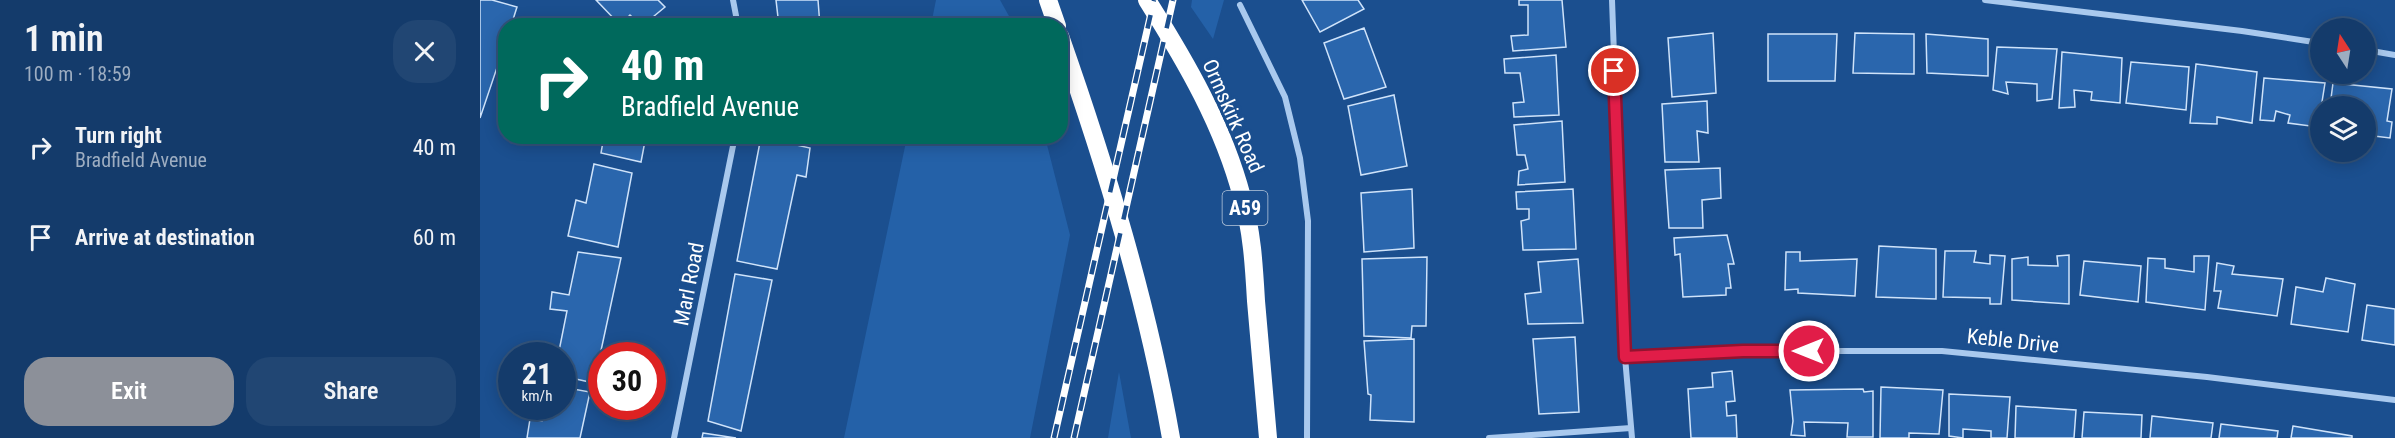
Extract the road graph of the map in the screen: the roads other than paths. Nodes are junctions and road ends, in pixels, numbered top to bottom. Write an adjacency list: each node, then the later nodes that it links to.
1 (733, 0): 7 (street)
2 (1048, 0): 8 (highway)
3 (1147, 0): 19 (highway, Ormskirk Road / A59)
4 (1611, 0): 14 (street)
5 (1985, 0): 9 (street)
6 (1240, 5): 20 (street)
7 (736, 18)
8 (1054, 18)
9 (2310, 42)
10 (2376, 52): 11 (street)
11 (2395, 55)
12 (1068, 59): 18 (highway)
13 (733, 144): 17 (street, Marl Road)
14 (1625, 357): 15 (street, Keble Drive); 16 (street)
15 (2395, 400)
16 (1631, 428): 21 (street); 22 (street)
17 (674, 438)
18 (1171, 438)
19 (1268, 438)
20 (1306, 438)
21 (1489, 438)
22 (1632, 438)

